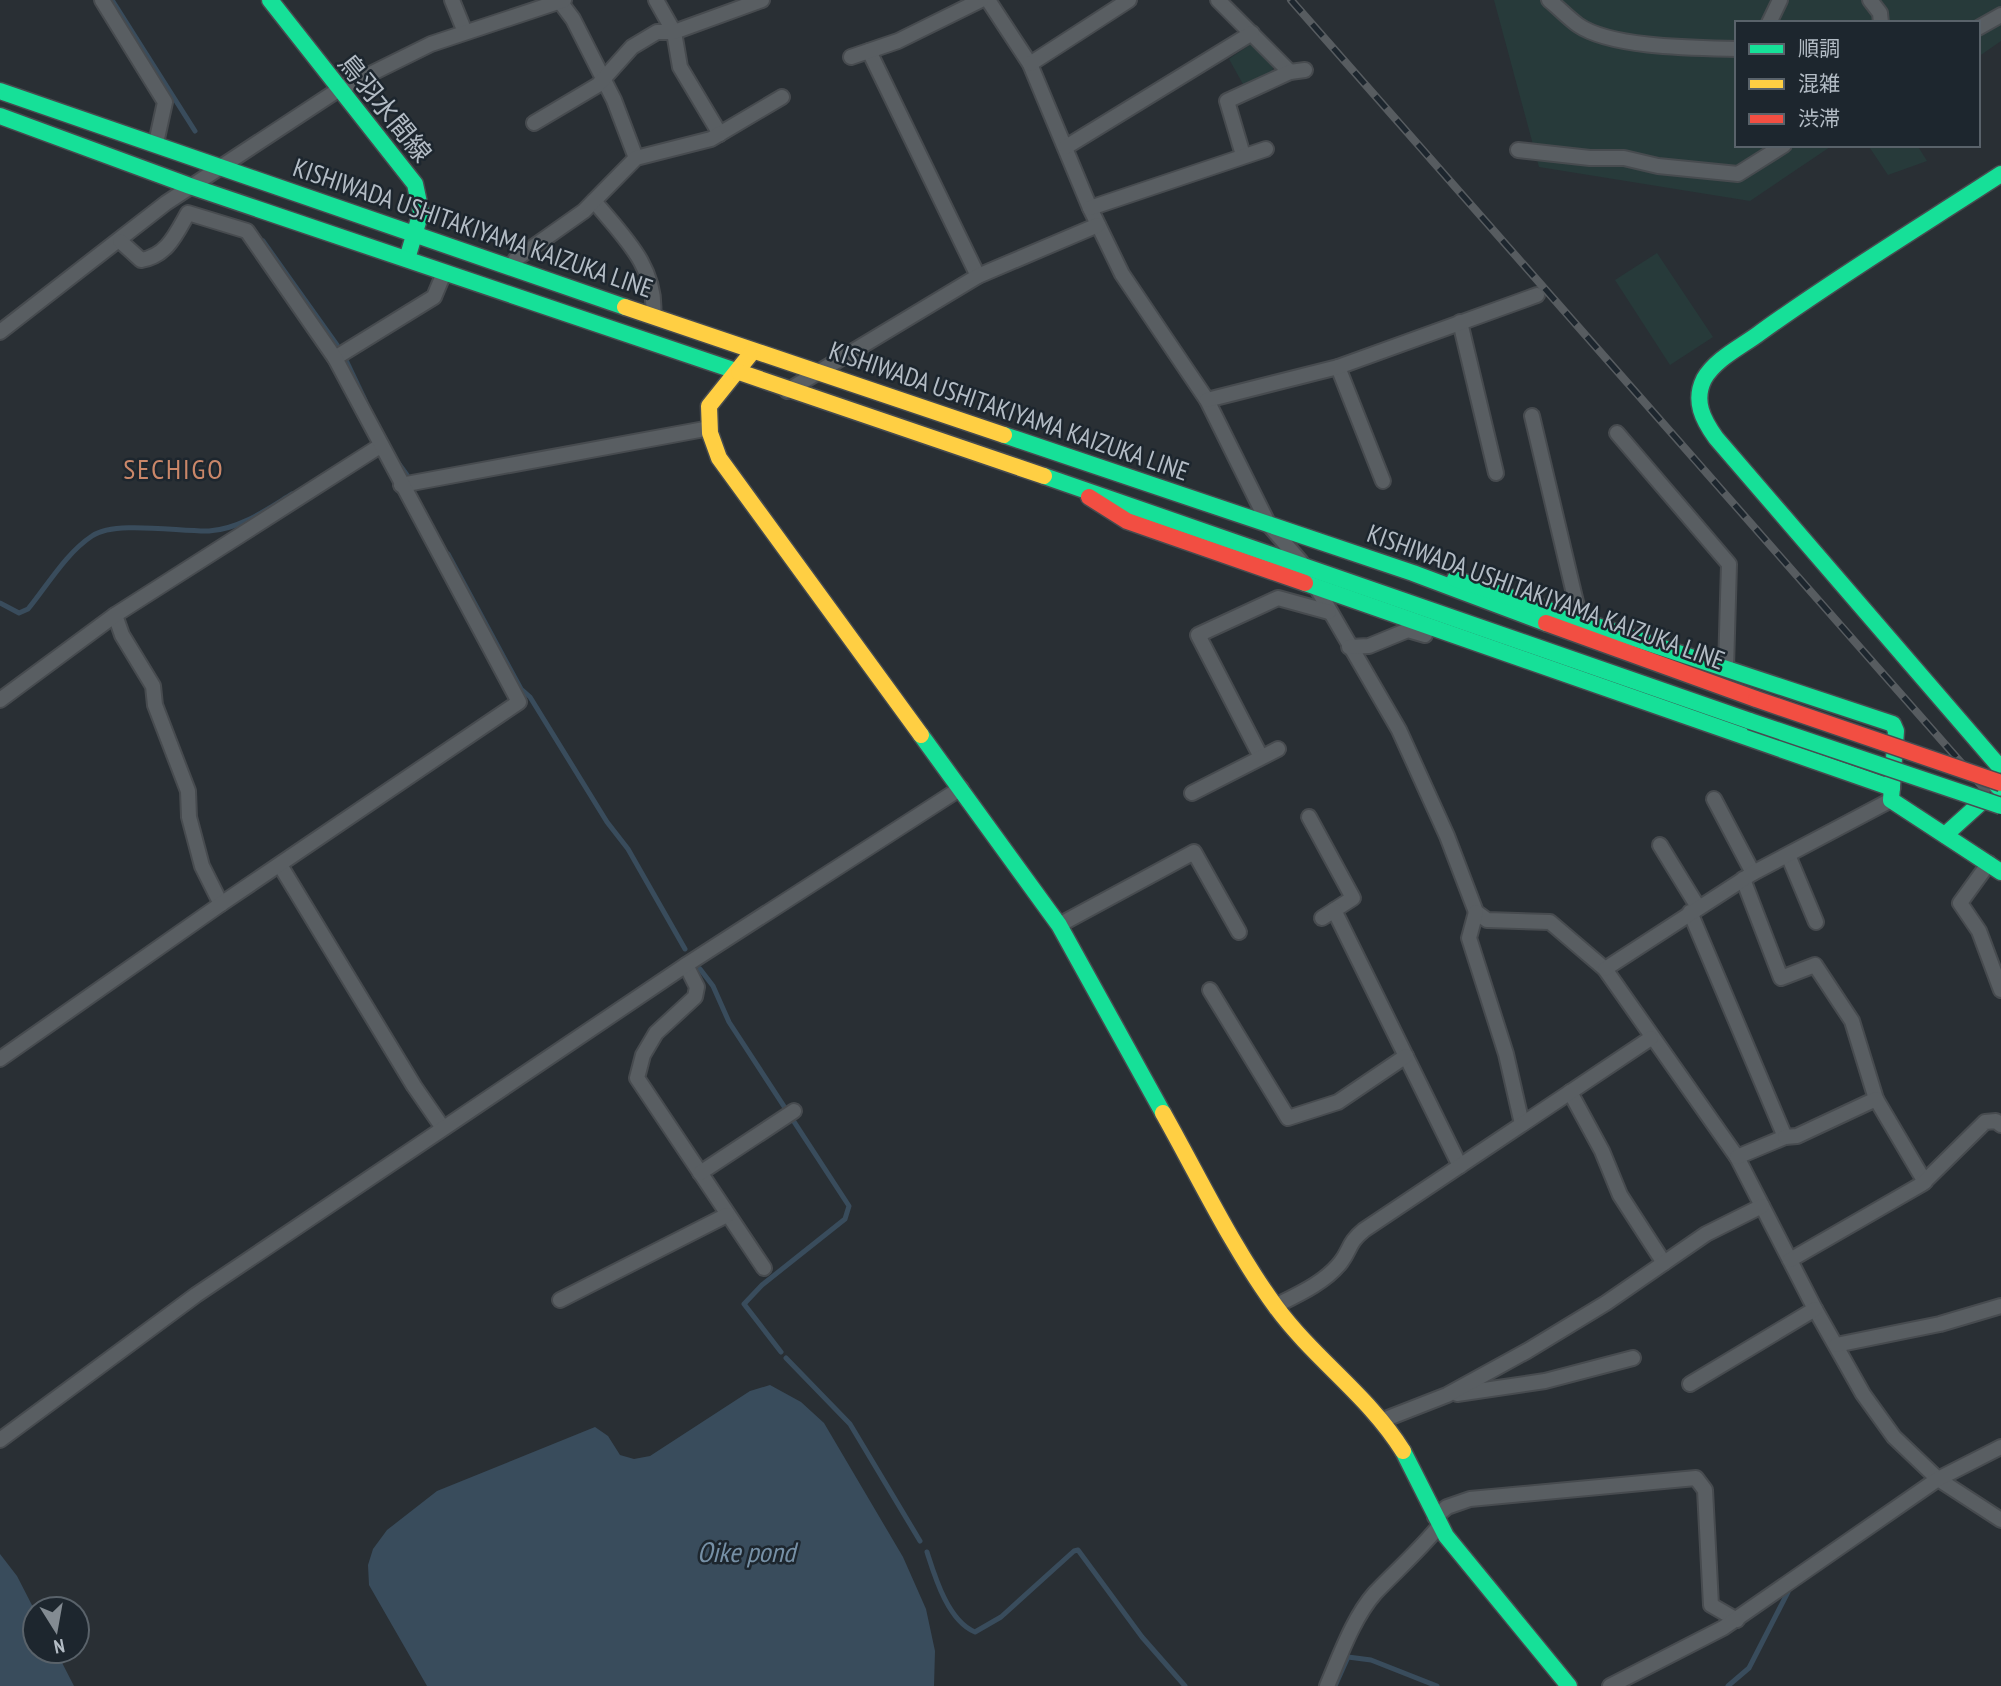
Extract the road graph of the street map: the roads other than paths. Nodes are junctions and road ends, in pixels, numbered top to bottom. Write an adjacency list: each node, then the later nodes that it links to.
1 (102, 0): 32 (street)
2 (270, 0): 26 (street, 鳥羽水間線)
3 (452, 0): 18 (street)
4 (656, 0): 19 (street)
5 (762, 0): 19 (street)
6 (981, 0): 22 (street)
7 (988, 0): 24 (street)
8 (1129, 0): 24 (street)
9 (1218, 0): 20 (street)
10 (1549, 0): 21 (street)
11 (1780, 0): 15 (street)
12 (1870, 0): 16 (street)
13 (562, 1): 18 (street); 25 (street)
14 (2001, 15): 17 (street)
15 (1770, 21)
16 (1881, 21)
17 (1980, 27)
18 (465, 32): 26 (street)
19 (674, 32): 25 (street); 31 (street)
20 (1252, 33): 33 (street); 37 (street)
21 (1735, 49)
22 (869, 51): 23 (street); 50 (street)
23 (852, 57)
24 (1030, 64): 33 (street)
25 (601, 80): 30 (street); 38 (street)
26 (338, 90): 39 (street); 45 (street, 鳥羽水間線)
27 (0, 91): 32 (street, KISHIWADA USHITAKIYAMA KAIZUKA LINE)
28 (782, 97): 31 (street)
29 (0, 116): 41 (street, KISHIWADA USHITAKIYAMA KAIZUKA LINE)
30 (534, 123)
31 (720, 134): 38 (street)
32 (156, 144): 39 (street, KISHIWADA USHITAKIYAMA KAIZUKA LINE)
33 (1066, 147): 43 (street)
34 (1781, 147): 36 (street)
35 (1266, 149): 37 (street)
36 (1518, 150)
37 (1243, 155): 43 (street)
38 (636, 158): 42 (street)
39 (220, 165): 41 (street); 45 (street, KISHIWADA USHITAKIYAMA KAIZUKA LINE)
40 (2001, 174): 83 (street)
41 (190, 186): 46 (street); 47 (street, KISHIWADA USHITAKIYAMA KAIZUKA LINE)
42 (594, 201): 48 (street); 52 (street)
43 (1090, 208): 44 (street)
44 (1098, 225): 50 (street); 61 (street)
45 (415, 233): 47 (street, 鳥羽水間線); 48 (street, KISHIWADA USHITAKIYAMA KAIZUKA LINE)
46 (120, 241): 54 (street); 56 (street)
47 (407, 259): 49 (street, KISHIWADA USHITAKIYAMA KAIZUKA LINE)
48 (511, 267): 52 (street, KISHIWADA USHITAKIYAMA KAIZUKA LINE)
49 (444, 273): 56 (street); 58 (street, KISHIWADA USHITAKIYAMA KAIZUKA LINE)
50 (978, 276): 59 (street)
51 (1537, 295): 53 (street)
52 (653, 316): 55 (street, KISHIWADA USHITAKIYAMA KAIZUKA LINE)
53 (1460, 322): 57 (street); 66 (street)
54 (0, 332)
55 (753, 351): 58 (street); 59 (street, KISHIWADA USHITAKIYAMA KAIZUKA LINE)
56 (335, 358): 65 (street)
57 (1338, 367): 61 (street); 67 (street)
58 (735, 373): 60 (street, KISHIWADA USHITAKIYAMA KAIZUKA LINE); 63 (street)
59 (818, 373): 60 (street); 70 (street, KISHIWADA USHITAKIYAMA KAIZUKA LINE)
60 (787, 391): 69 (street, KISHIWADA USHITAKIYAMA KAIZUKA LINE)
61 (1207, 400): 70 (street)
62 (1532, 416): 76 (street)
63 (710, 428): 68 (street); 85 (street)
64 (1617, 433): 79 (street)
65 (380, 446): 68 (street); 75 (street)
66 (1496, 472)
67 (1383, 481)
68 (401, 485): 94 (street)
69 (1077, 489): 72 (street, KISHIWADA USHITAKIYAMA KAIZUKA LINE); 73 (street)
70 (1269, 525): 71 (street, KISHIWADA USHITAKIYAMA KAIZUKA LINE); 72 (street)
71 (1311, 539): 76 (street); 84 (street, KISHIWADA USHITAKIYAMA KAIZUKA LINE, bridge)
72 (1306, 568): 73 (street); 89 (street, KISHIWADA USHITAKIYAMA KAIZUKA LINE, bridge)
73 (1317, 589): 74 (street); 78 (street)
74 (1329, 612): 77 (street); 82 (street)
75 (115, 615): 80 (street); 97 (street)
76 (1580, 619): 79 (street)
77 (1349, 647): 78 (street); 99 (street)
78 (1505, 652): 87 (street)
79 (1726, 668): 87 (street)
80 (0, 699)
81 (1278, 749): 82 (street)
82 (1261, 757): 86 (street)
83 (2000, 767)
84 (2001, 784): 91 (street)
85 (961, 788): 101 (street); 103 (street)
86 (1192, 793)
87 (1891, 794): 91 (street); 93 (street)
88 (1714, 799): 96 (street)
89 (2001, 806)
90 (1309, 817): 108 (street)
91 (1945, 835): 95 (street)
92 (1660, 845): 98 (street)
93 (1787, 855): 96 (street); 100 (street)
94 (280, 866): 97 (street); 115 (street)
95 (1995, 868): 105 (street)
96 (1748, 876): 98 (street); 111 (street)
97 (221, 904): 109 (street)
98 (1694, 910): 104 (street); 116 (street)
99 (1476, 912): 104 (street); 114 (street)
100 (1816, 922)
101 (1059, 925): 102 (street); 127 (street)
102 (1239, 932)
103 (686, 965): 115 (street); 119 (street)
104 (1605, 969): 107 (street)
105 (2001, 989)
106 (1210, 990): 108 (street)
107 (1651, 1038): 110 (street); 117 (street)
108 (1406, 1056): 118 (street)
109 (0, 1059)
110 (1570, 1092): 114 (street); 124 (street)
111 (1876, 1099): 116 (street); 120 (street)
112 (789, 1114): 119 (street)
113 (1999, 1119): 120 (street)
114 (1522, 1124): 118 (street)
115 (443, 1128): 135 (street)
116 (1784, 1137): 117 (street)
117 (1737, 1157): 121 (street)
118 (1460, 1166): 127 (street)
119 (700, 1173): 122 (street)
120 (1925, 1182): 123 (street)
121 (1762, 1206): 123 (street); 124 (street)
122 (727, 1215): 125 (street); 126 (street)
123 (1790, 1260): 129 (street)
124 (1664, 1264): 133 (street)
125 (764, 1268)
126 (560, 1300)
127 (1275, 1306): 134 (street)
128 (2001, 1306): 130 (street)
129 (1815, 1309): 130 (street); 132 (street)
130 (1836, 1345): 137 (street)
131 (1633, 1358): 133 (street)
132 (1690, 1384)
133 (1447, 1395): 134 (street)
134 (1384, 1420): 139 (street)
135 (0, 1440)
136 (2001, 1447): 137 (street)
137 (1938, 1479): 138 (street); 140 (street)
138 (2001, 1520)
139 (1437, 1521): 140 (street); 141 (street); 142 (street)
140 (1737, 1620): 143 (street)
141 (1327, 1686)
142 (1569, 1686)
143 (1610, 1686)

